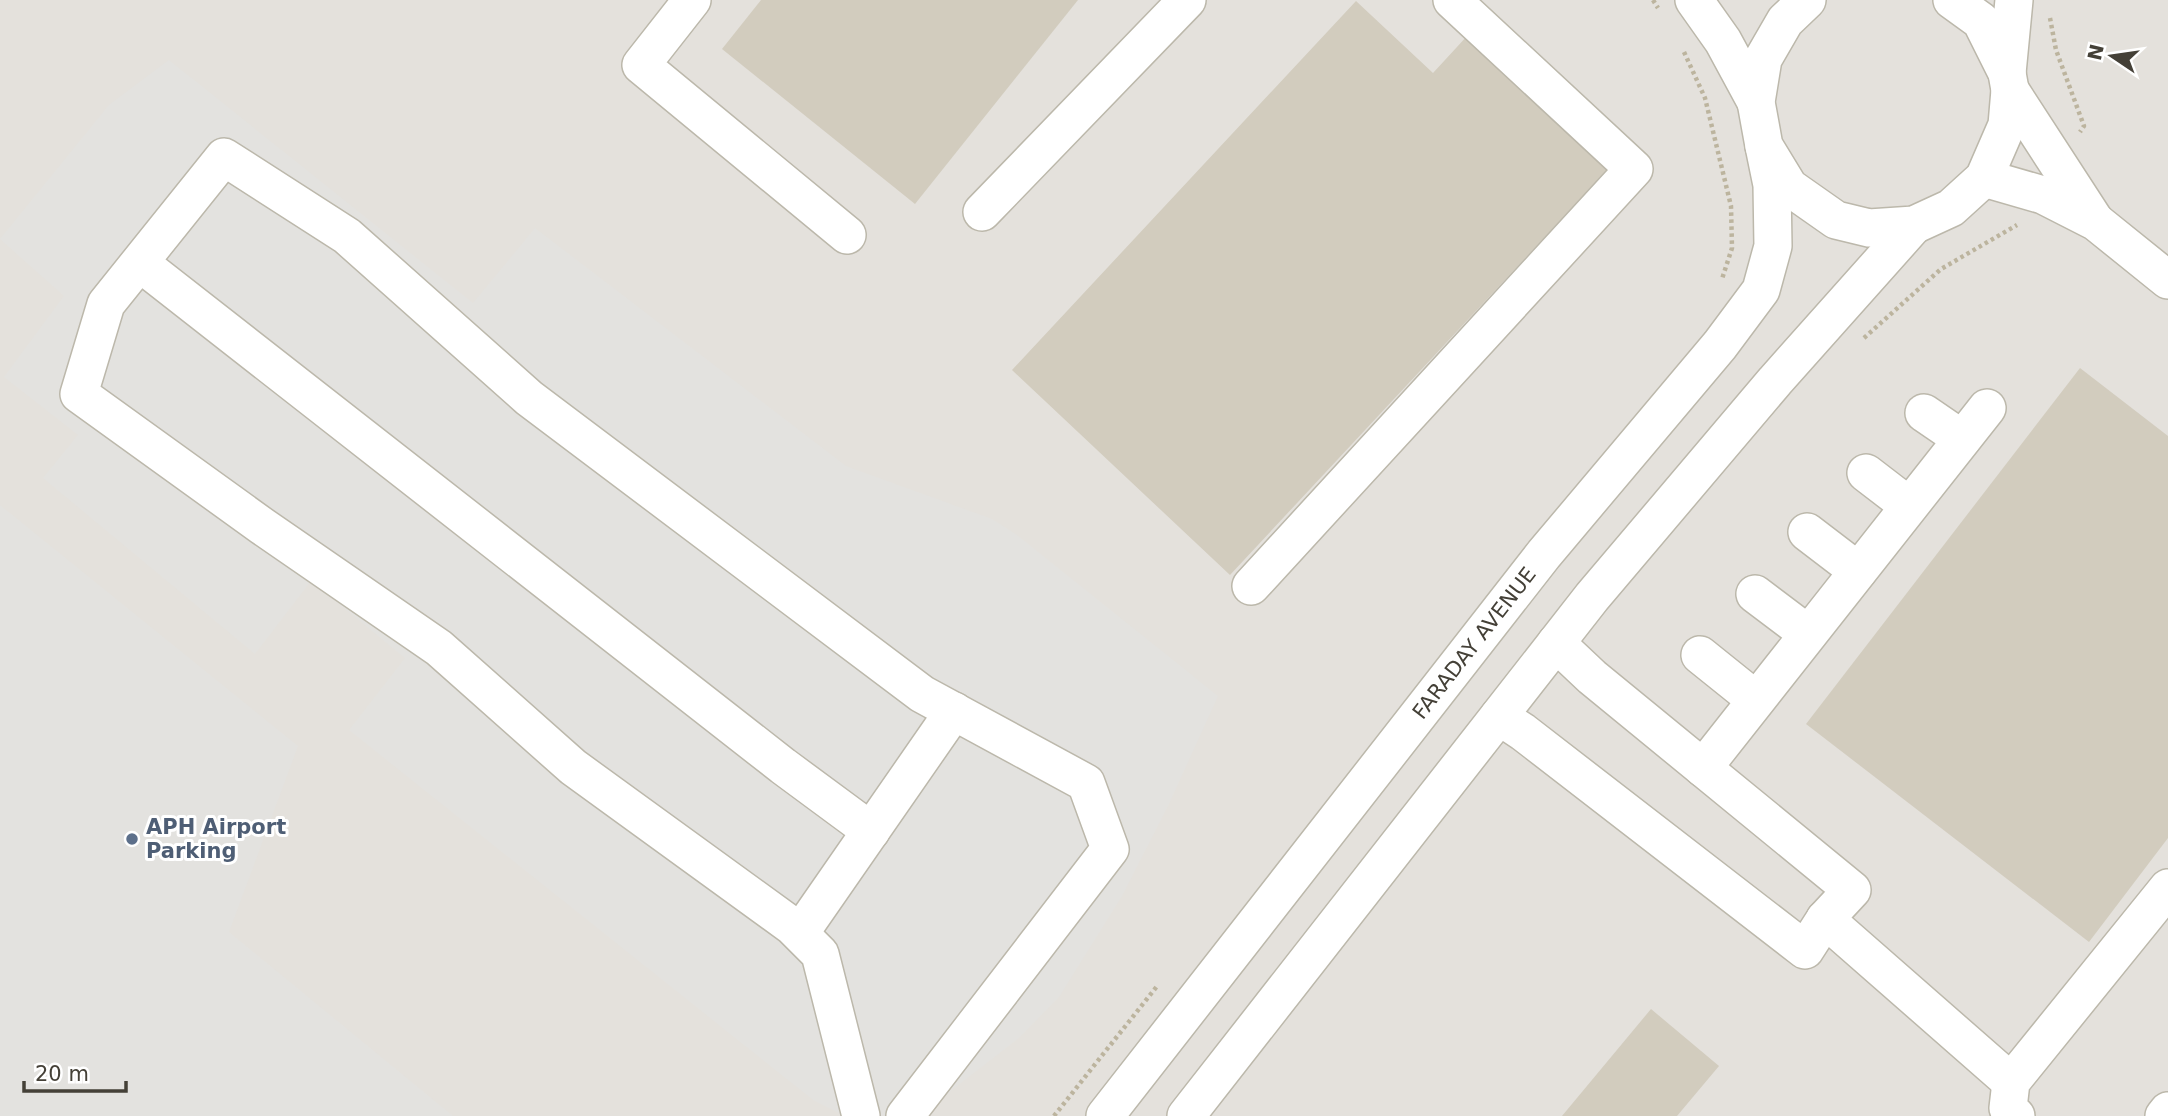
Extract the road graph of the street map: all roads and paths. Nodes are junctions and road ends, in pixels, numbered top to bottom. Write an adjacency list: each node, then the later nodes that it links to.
1 (692, 0): 19 (street)
2 (1187, 0): 16 (street)
3 (1452, 0): 30 (street)
4 (1653, 0): 9 (path)
5 (1694, 0): 12 (street)
6 (1807, 0): 12 (street)
7 (1952, 0): 11 (street)
8 (2031, 4): 11 (street); 13 (path)
9 (1659, 9)
10 (1681, 44): 22 (path)
11 (2008, 81): 15 (street); 17 (street)
12 (1756, 102): 14 (street, FARADAY AVENUE)
13 (2084, 125)
14 (1764, 146): 18 (street); 49 (street, FARADAY AVENUE)
15 (1984, 178): 17 (street); 18 (street)
16 (982, 212)
17 (2096, 222): 21 (street)
18 (1914, 225): 33 (street)
19 (847, 235)
20 (140, 263): 36 (street); 39 (street); 42 (street)
21 (2168, 280)
22 (1721, 282)
23 (1987, 408): 25 (street)
24 (1924, 413): 25 (street)
25 (1962, 439): 27 (street)
26 (1866, 473): 27 (street)
27 (1909, 506): 29 (street)
28 (1807, 532): 29 (street)
29 (1858, 570): 32 (street)
30 (1251, 586)
31 (1755, 594): 32 (street)
32 (1808, 634): 35 (street)
33 (1556, 643): 37 (street); 38 (street)
34 (1700, 655): 35 (street)
35 (1756, 700): 38 (street)
36 (954, 712): 39 (street); 47 (street)
37 (1499, 716): 41 (street); 50 (street)
38 (1703, 768): 41 (street)
39 (871, 831): 42 (street)
40 (2168, 888): 44 (street)
41 (1825, 919): 44 (street)
42 (800, 933): 46 (street)
43 (1167, 975): 48 (path)
44 (2014, 1099)
45 (2168, 1111): 51 (street)
46 (862, 1116)
47 (905, 1116)
48 (1054, 1116)
49 (1105, 1116)
50 (1186, 1116)
51 (2164, 1116)

